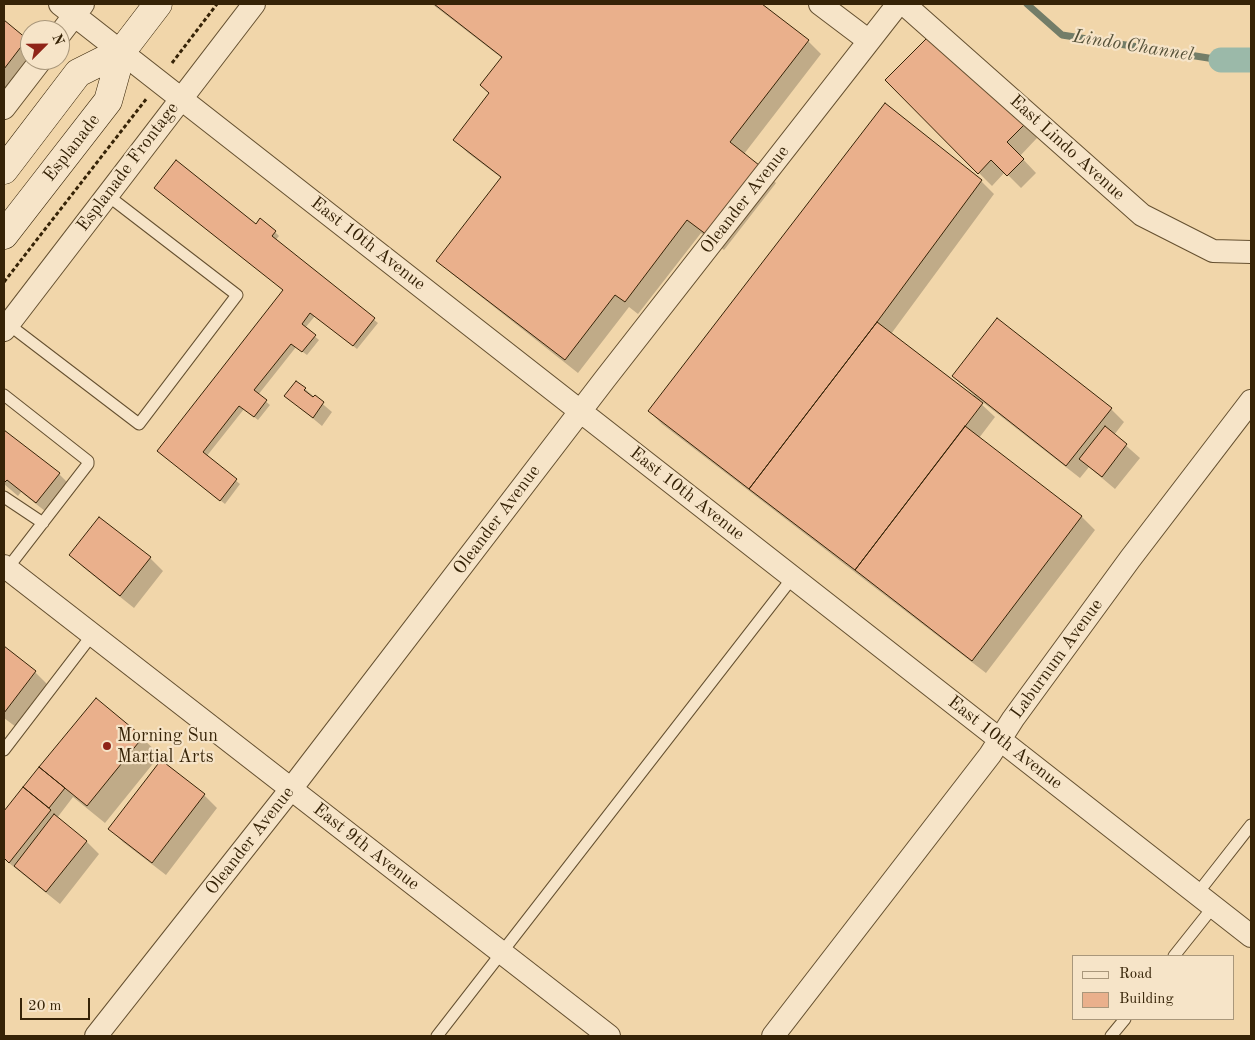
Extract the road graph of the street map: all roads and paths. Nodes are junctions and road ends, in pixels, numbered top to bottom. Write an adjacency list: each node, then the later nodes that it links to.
1 (158, 4): 10 (main road, Esplanade)
2 (217, 4): 12 (path)
3 (254, 4): 13 (street, Esplanade Frontage)
4 (820, 4): 9 (street)
5 (898, 4): 9 (street, Oleander Avenue)
6 (904, 4): 18 (street, East Lindo Avenue)
7 (73, 7): 8 (street); 10 (street, East 10th Avenue)
8 (67, 20)
9 (869, 42): 23 (street, Oleander Avenue)
10 (122, 51): 12 (street, East 10th Avenue); 15 (main road, Esplanade); 17 (main road, Esplanade)
11 (33, 70): 14 (street)
12 (159, 81): 13 (street, East 10th Avenue); 19 (path)
13 (181, 98): 16 (street, Esplanade Frontage); 23 (street, East 10th Avenue)
14 (4, 108)
15 (4, 170)
16 (107, 195): 20 (street, Esplanade Frontage); 20 (lane)
17 (4, 235)
18 (1251, 252)
19 (4, 282)
20 (6, 327)
21 (4, 395): 25 (lane)
22 (1251, 401): 29 (street, Laburnum Avenue)
23 (581, 411): 27 (street, East 10th Avenue); 31 (street, Oleander Avenue)
24 (4, 497): 25 (lane)
25 (43, 523): 26 (lane)
26 (5, 567): 28 (street, East 9th Avenue)
27 (793, 577): 29 (street, East 10th Avenue); 35 (lane)
28 (92, 634): 30 (lane); 31 (street, East 9th Avenue)
29 (1001, 740): 33 (street, East 10th Avenue); 41 (street, Laburnum Avenue)
30 (4, 750)
31 (290, 789): 35 (street, East 9th Avenue); 38 (street, Oleander Avenue)
32 (1251, 825): 33 (lane)
33 (1205, 900): 34 (street, East 10th Avenue); 36 (lane)
34 (1251, 936)
35 (502, 952): 39 (lane); 40 (street, East 9th Avenue)
36 (1175, 955)
37 (1124, 1020): 42 (lane)
38 (96, 1036)
39 (436, 1036)
40 (609, 1036)
41 (773, 1036)
42 (1111, 1036)

